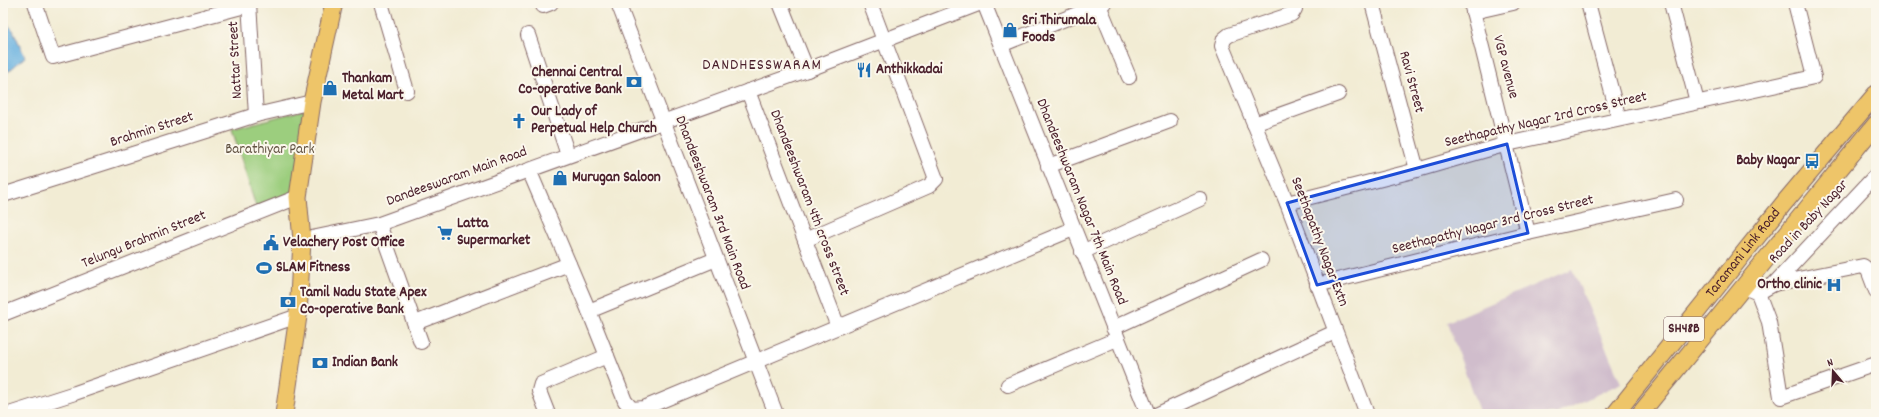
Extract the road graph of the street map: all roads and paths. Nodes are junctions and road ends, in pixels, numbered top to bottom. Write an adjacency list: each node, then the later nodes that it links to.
1 (35, 3): 15 (street)
2 (334, 3): 27 (main road)
3 (381, 3): 23 (street)
4 (618, 3): 32 (street, Dhandeeshwaram 3rd Main Road)
5 (780, 3): 21 (street)
6 (870, 3): 19 (street)
7 (981, 3): 19 (street, Dandeeswaram Main Road)
8 (984, 3): 20 (street, Dhandeeshwaram Nagar 7th Main Road)
9 (1294, 3): 33 (street, Seethapathy Nagar Extn)
10 (1372, 3): 39 (street, Ravi Street)
11 (1513, 3): 17 (street)
12 (1588, 3): 30 (street)
13 (1671, 3): 28 (street)
14 (1795, 3): 28 (street, Seethapathy Nagar 2rd Cross Street)
15 (249, 4): 29 (street, Nattar Street)
16 (1102, 4): 20 (street); 22 (street)
17 (1472, 8): 35 (street, VGP avenue)
18 (528, 35): 36 (street)
19 (884, 40): 21 (street, Dandeeswaram Main Road); 50 (street)
20 (1001, 45): 37 (street, Dhandeeshwaram Nagar 7th Main Road)
21 (807, 70): 24 (street, Dandeeswaram Main Road)
22 (1129, 77)
23 (407, 91)
24 (748, 91): 32 (street, Dandeeswaram Main Road); 50 (street, Dhandeeshwaram 4th cross street)
25 (1338, 94): 33 (street)
26 (1876, 94): 51 (main road, Taramani Link Road / SH48B)
27 (312, 102): 29 (street, Brahmin Street); 42 (main road)
28 (1697, 102): 30 (street, Seethapathy Nagar 2rd Cross Street)
29 (256, 115): 41 (street, Brahmin Street)
30 (1619, 119): 35 (street, Seethapathy Nagar 2rd Cross Street)
31 (1170, 120): 37 (street)
32 (662, 121): 36 (street, Dandeeswaram Main Road); 54 (street, Dhandeeshwaram 3rd Main Road)
33 (1254, 124): 45 (street, Seethapathy Nagar Extn)
34 (1876, 124): 53 (main road, Taramani Link Road / SH48B)
35 (1507, 144): 39 (street, Seethapathy Nagar 2rd Cross Street); 48 (street, VGP avenue)
36 (568, 155): 38 (street, Dandeeswaram Main Road)
37 (1048, 166): 47 (street, Dhandeeshwaram Nagar 7th Main Road)
38 (529, 170): 46 (street, Dandeeswaram Main Road); 56 (street)
39 (1417, 170): 45 (street, Seethapathy Nagar 2rd Cross Street)
40 (1876, 175): 57 (street, Road in Baby Nagar)
41 (3, 195)
42 (298, 197): 49 (main road); 62 (street, Telungu Brahmin Street)
43 (1200, 200): 52 (street)
44 (1676, 200): 48 (street, Seethapathy Nagar 3rd Cross Street)
45 (1287, 203): 58 (street, Seethapathy Nagar Extn)
46 (379, 224): 49 (street, Dandeeswaram Main Road); 64 (street)
47 (1073, 229): 52 (street, Dhandeeshwaram Nagar 7th Main Road); 65 (street)
48 (1528, 232): 58 (street, Seethapathy Nagar 3rd Cross Street)
49 (302, 240): 63 (main road)
50 (805, 240): 65 (street, Dhandeeshwaram 4th cross street)
51 (1752, 244): 53 (main road); 80 (main road, Taramani Link Road / SH48B)
52 (1082, 252): 67 (street, Dhandeeshwaram Nagar 7th Main Road)
53 (1769, 257): 59 (main road, Taramani Link Road / SH48B)
54 (716, 259): 61 (street); 70 (street, Dhandeeshwaram 3rd Main Road)
55 (1261, 260): 67 (street)
56 (569, 264): 61 (street); 64 (street)
57 (1774, 284): 59 (street, Road in Baby Nagar); 60 (street)
58 (1317, 286): 66 (street, Seethapathy Nagar Extn)
59 (1751, 290): 71 (street); 81 (main road, Taramani Link Road / SH48B)
60 (1876, 291)
61 (589, 311): 69 (street)
62 (3, 314)
63 (298, 316): 73 (street); 74 (main road)
64 (415, 323): 68 (street)
65 (838, 327): 70 (street)
66 (1335, 332): 78 (street); 79 (street, Seethapathy Nagar Extn)
67 (1115, 334): 72 (street); 77 (street, Dhandeeshwaram Nagar 7th Main Road)
68 (421, 342)
69 (607, 356): 70 (street); 75 (street)
70 (756, 361): 76 (street, Dhandeeshwaram 3rd Main Road)
71 (1876, 364)
72 (1008, 385)
73 (9, 414)
74 (284, 414)
75 (548, 414)
76 (776, 414)
77 (1148, 414)
78 (1158, 414)
79 (1367, 414)
80 (1616, 414)
81 (1640, 414)

